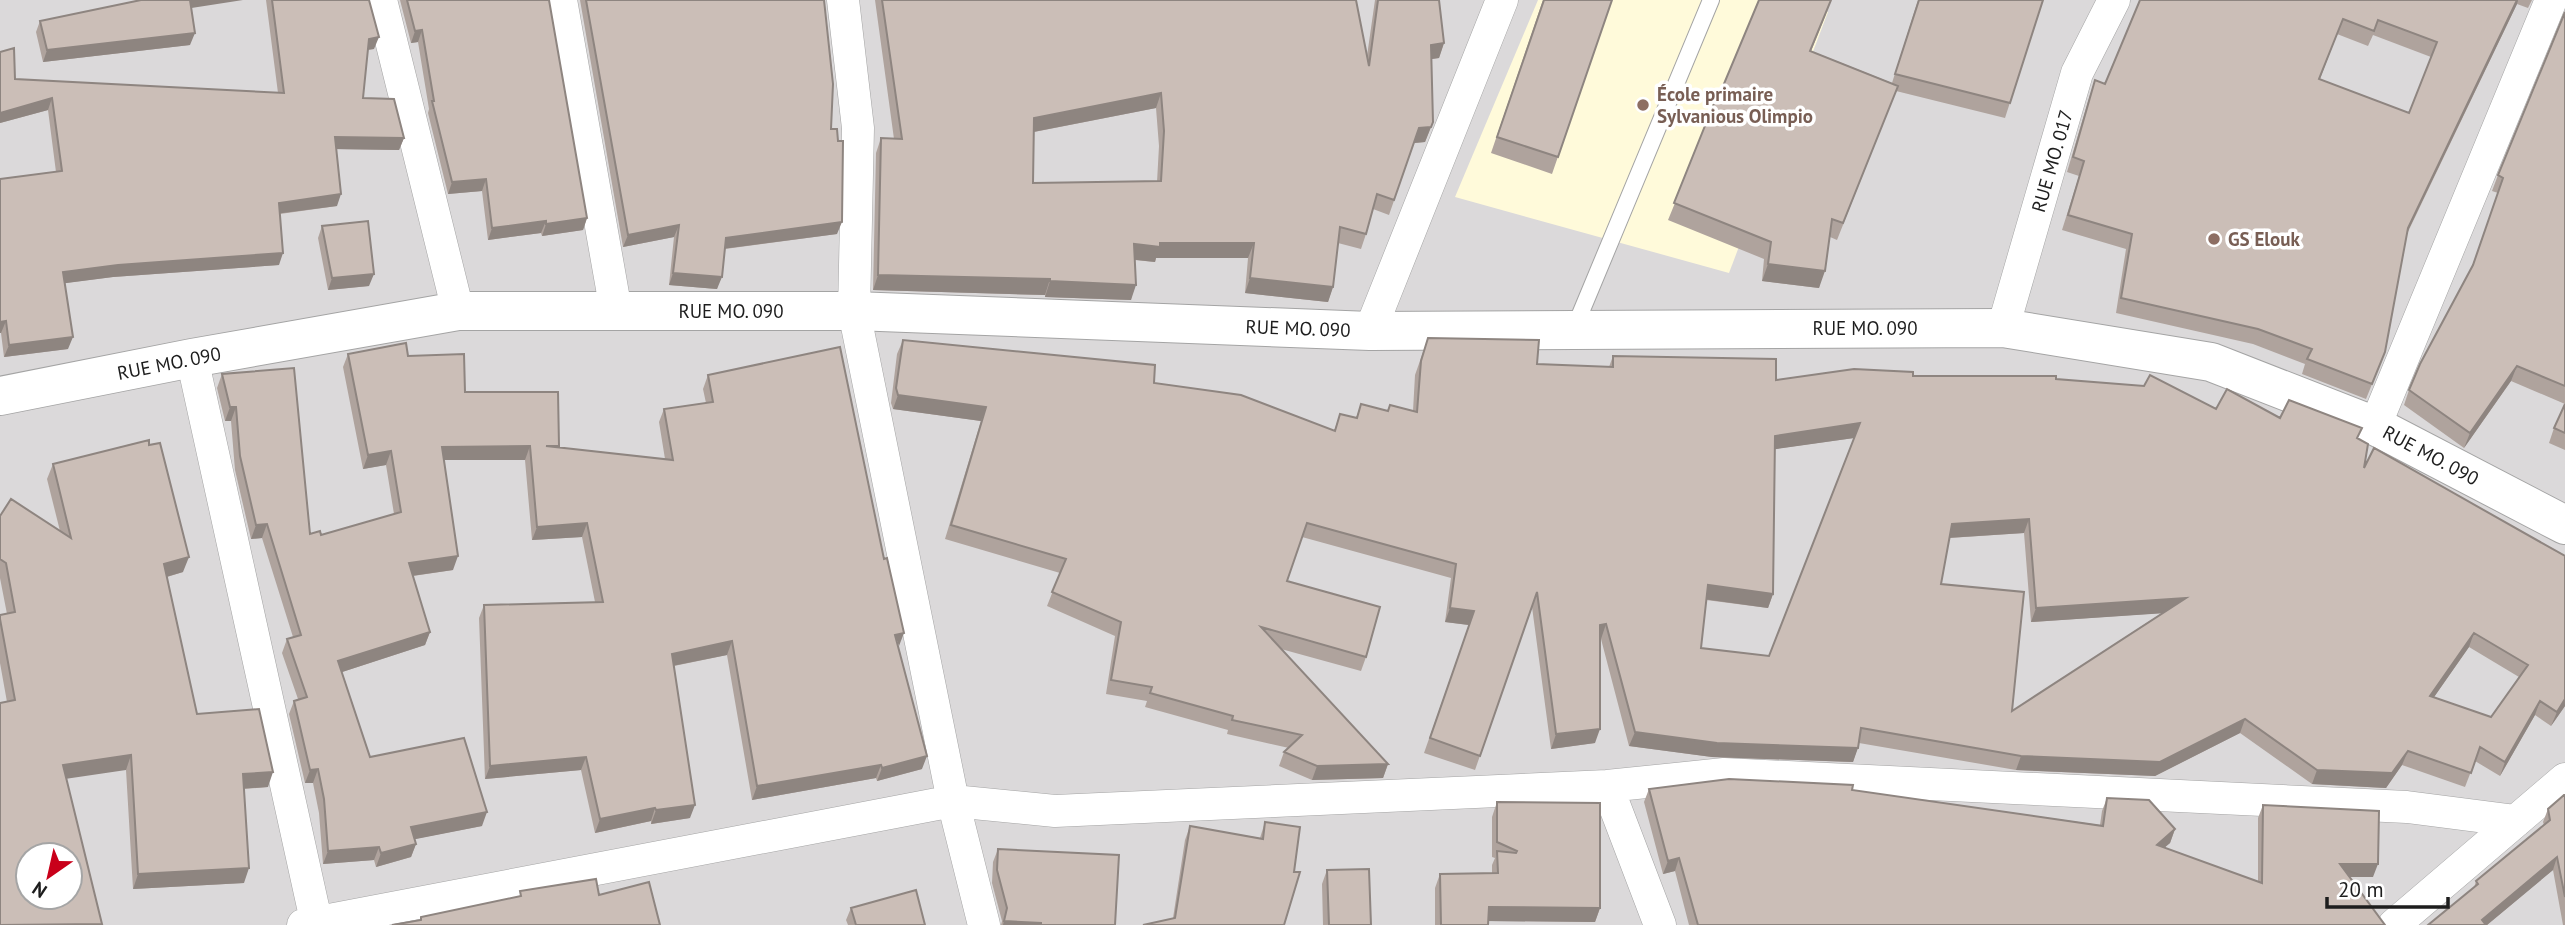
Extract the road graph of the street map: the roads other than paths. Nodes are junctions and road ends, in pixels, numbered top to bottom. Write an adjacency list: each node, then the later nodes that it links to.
1 (381, 0): 8 (street)
2 (561, 0): 9 (street)
3 (843, 0): 10 (street)
4 (1502, 0): 13 (street)
5 (1711, 0): 12 (lane)
6 (2114, 0): 11 (street, RUE MO. 017)
7 (2551, 0): 16 (street)
8 (458, 311): 9 (street, RUE MO. 090); 14 (street, RUE MO. 090)
9 (616, 311): 10 (street, RUE MO. 090)
10 (854, 311): 13 (street, RUE MO. 090); 20 (street)
11 (2003, 328): 12 (street, RUE MO. 090); 16 (street, RUE MO. 090)
12 (1574, 329): 13 (street, RUE MO. 090)
13 (1370, 331)
14 (192, 358): 15 (street, RUE MO. 090); 22 (street)
15 (0, 396)
16 (2375, 426): 17 (street, RUE MO. 090)
17 (2565, 525)
18 (2565, 779): 21 (street)
19 (1607, 786): 20 (street); 21 (street); 24 (street)
20 (953, 802): 22 (street); 23 (street)
21 (2516, 821): 25 (street)
22 (312, 924)
23 (984, 925)
24 (1660, 925)
25 (2394, 925)

